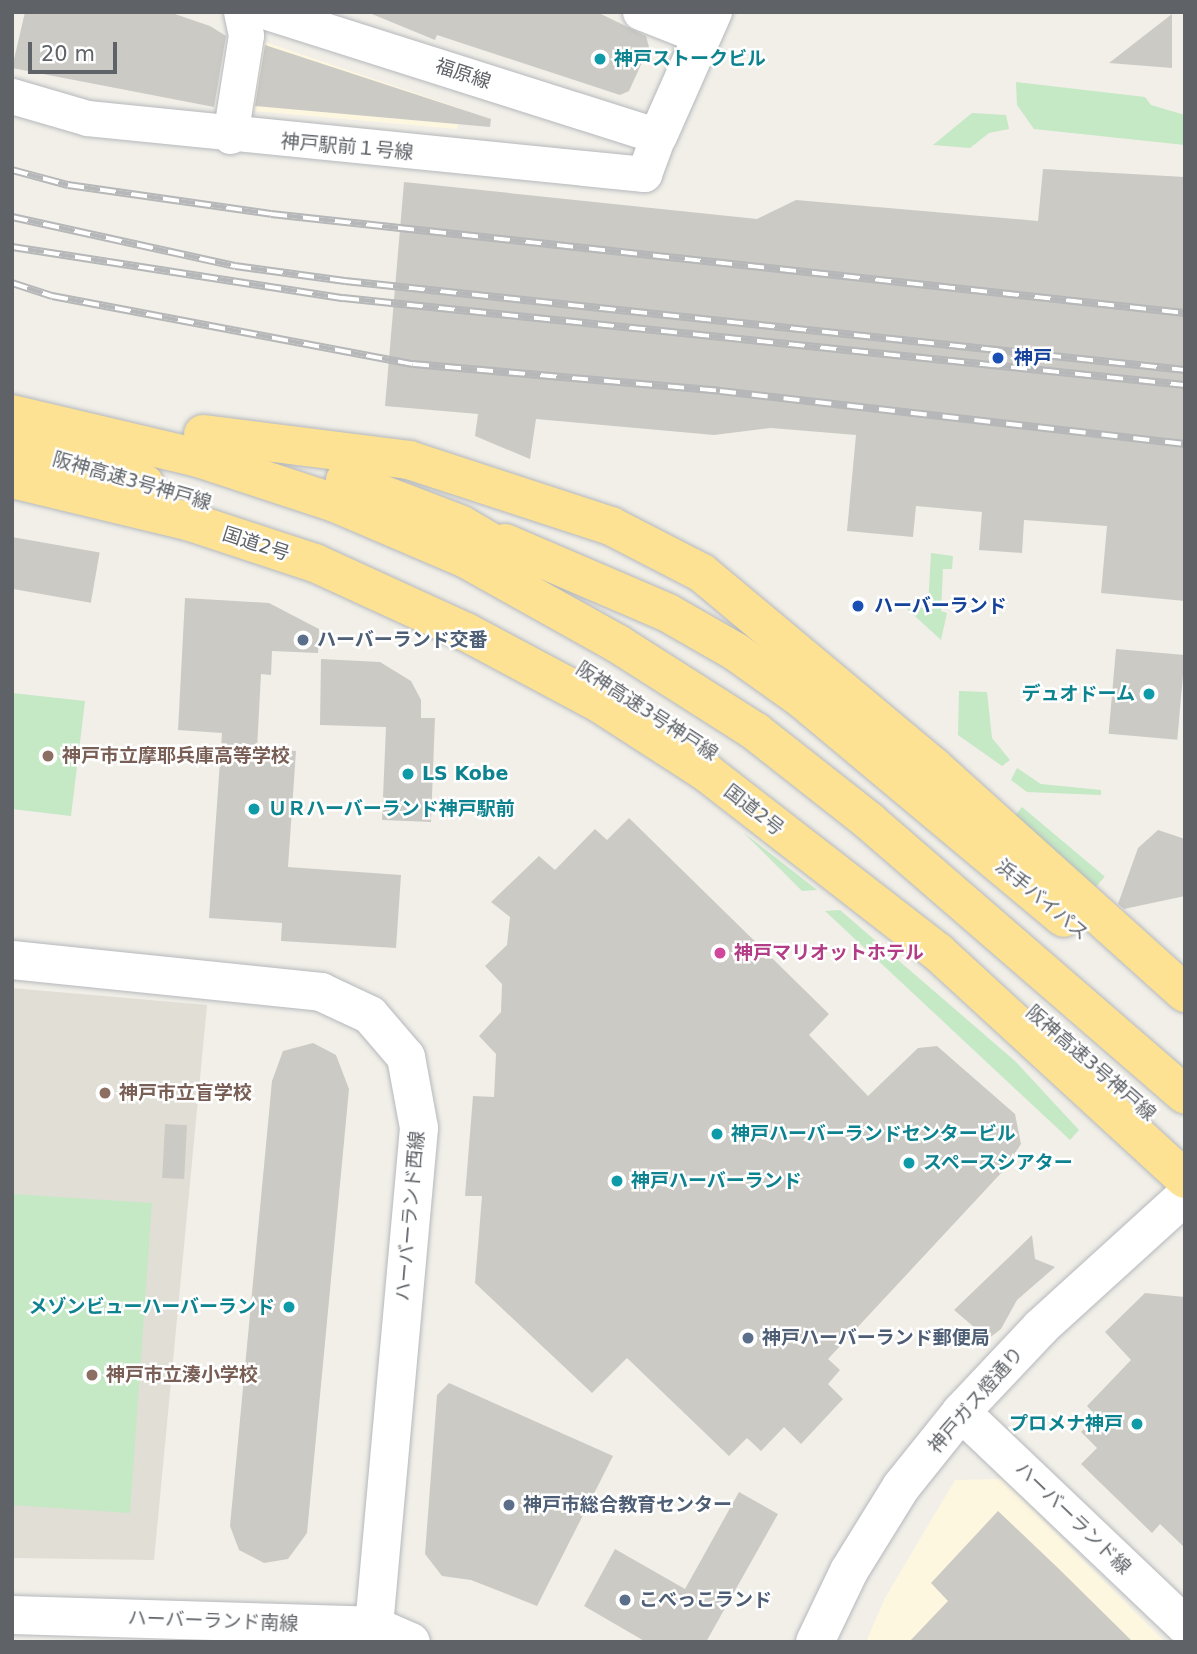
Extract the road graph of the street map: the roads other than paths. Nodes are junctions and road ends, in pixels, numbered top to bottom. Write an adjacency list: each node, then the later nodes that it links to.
1 (241, 12): 6 (street)
2 (267, 12): 7 (street, 福原線)
3 (640, 12): 4 (street)
4 (707, 24): 7 (street)
5 (12, 96): 6 (street, 神戸駅前１号線)
6 (230, 136): 7 (street, 神戸駅前１号線)
7 (658, 136)
8 (12, 389): 10 (highway)
9 (12, 414): 18 (highway, 阪神高速3号神戸線)
10 (203, 434): 13 (highway); 15 (highway)
11 (12, 450): 19 (highway, 阪神高速3号神戸線)
12 (12, 479): 20 (highway, 国道2号)
13 (462, 525): 16 (highway, 浜手バイパス); 17 (highway)
14 (12, 960): 25 (street, ハーバーランド西線)
15 (1185, 993)
16 (1185, 1022)
17 (1185, 1064)
18 (1185, 1095)
19 (1185, 1143)
20 (1185, 1179)
21 (1185, 1196): 22 (street, 神戸ガス燈通り)
22 (961, 1412): 24 (street, ハーバーランド線); 27 (street, 神戸ガス燈通り)
23 (12, 1615): 25 (street, ハーバーランド南線)
24 (1185, 1625)
25 (374, 1626): 26 (street, ハーバーランド南線)
26 (411, 1642)
27 (815, 1642)

